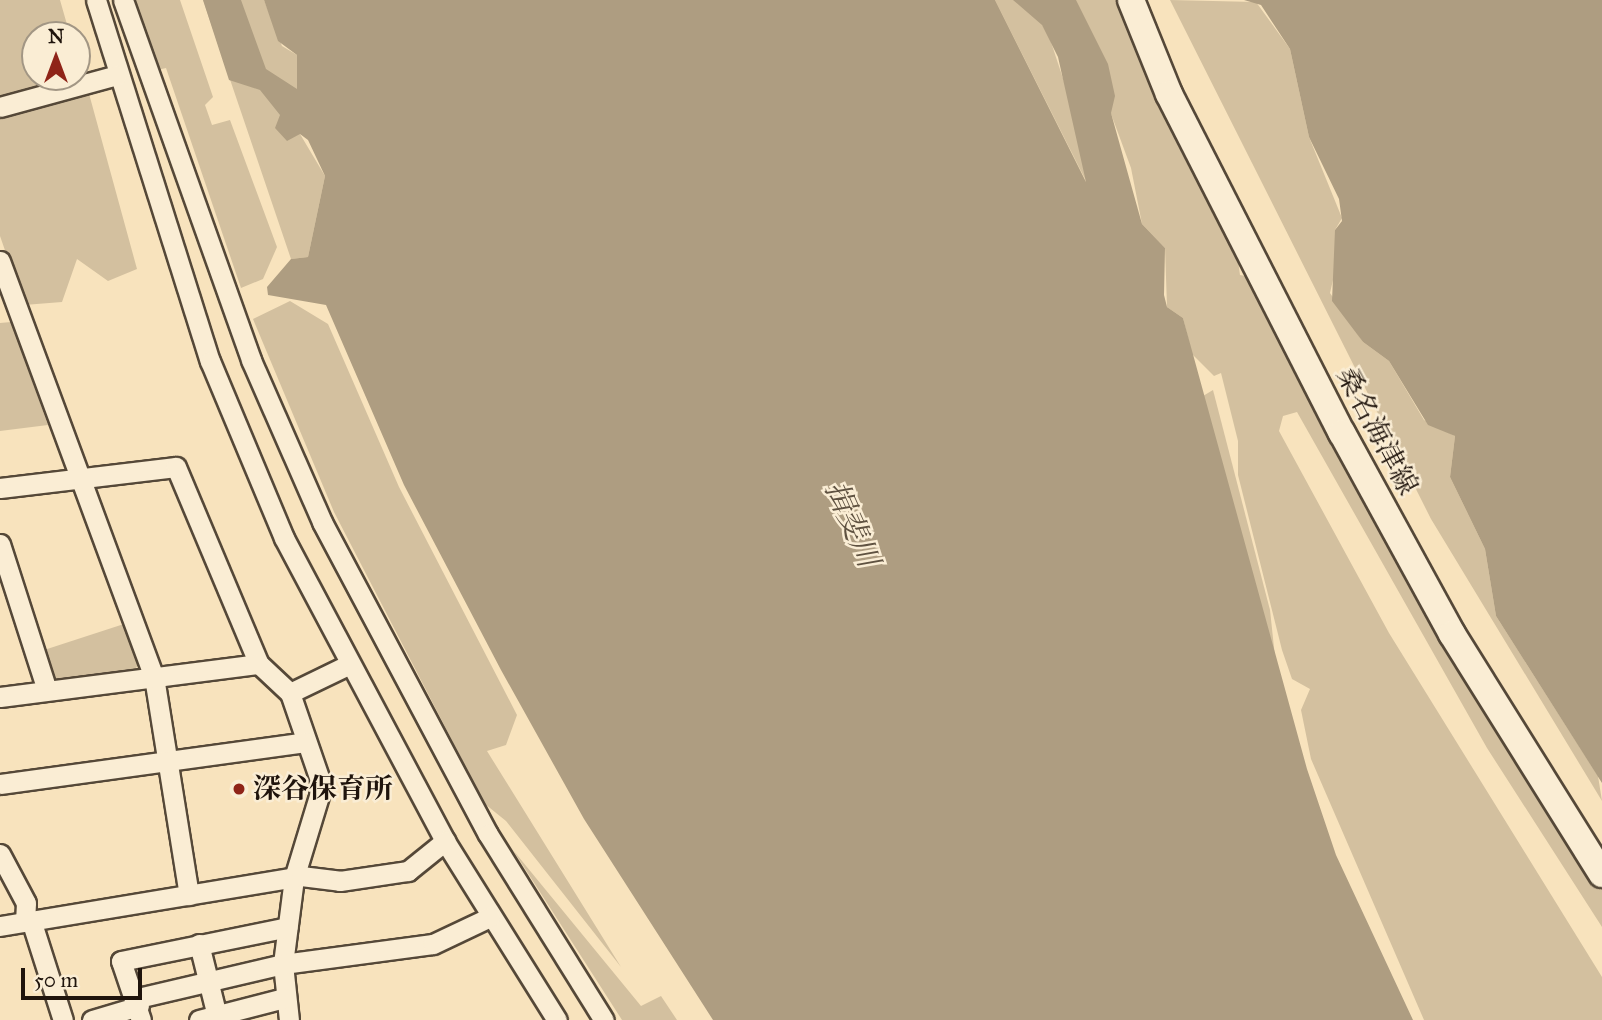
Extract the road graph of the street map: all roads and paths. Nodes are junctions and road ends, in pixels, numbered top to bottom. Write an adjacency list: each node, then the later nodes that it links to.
1 (96, 0): 4 (street)
2 (123, 0): 39 (street)
3 (1131, 0): 22 (main road, 桑名海津線)
4 (117, 75): 5 (street); 12 (street)
5 (0, 107)
6 (0, 261): 7 (street)
7 (7, 312): 8 (street)
8 (78, 479): 9 (street); 11 (street); 13 (street)
9 (0, 488)
10 (0, 544): 14 (street)
11 (258, 664): 13 (street); 15 (street)
12 (348, 665): 15 (street); 20 (street)
13 (154, 677): 14 (street); 18 (street)
14 (47, 690): 16 (street)
15 (290, 693): 17 (street)
16 (0, 697)
17 (305, 742): 18 (street); 23 (street)
18 (166, 761): 19 (street); 24 (street)
19 (0, 784)
20 (445, 841): 23 (street); 25 (street)
21 (0, 853): 26 (street)
22 (1602, 874)
23 (294, 878): 24 (street); 28 (street)
24 (189, 895): 26 (street)
25 (491, 917): 30 (street); 38 (street)
26 (28, 921): 27 (street); 35 (street)
27 (0, 926)
28 (288, 927): 29 (street); 30 (street)
29 (199, 944): 31 (street); 33 (street)
30 (283, 964): 31 (street); 32 (street)
31 (208, 981): 33 (street); 34 (street)
32 (285, 998): 34 (street); 37 (street)
33 (139, 1008): 36 (street)
34 (208, 1018)
35 (62, 1020)
36 (92, 1020)
37 (289, 1020)
38 (556, 1020)
39 (604, 1020)

